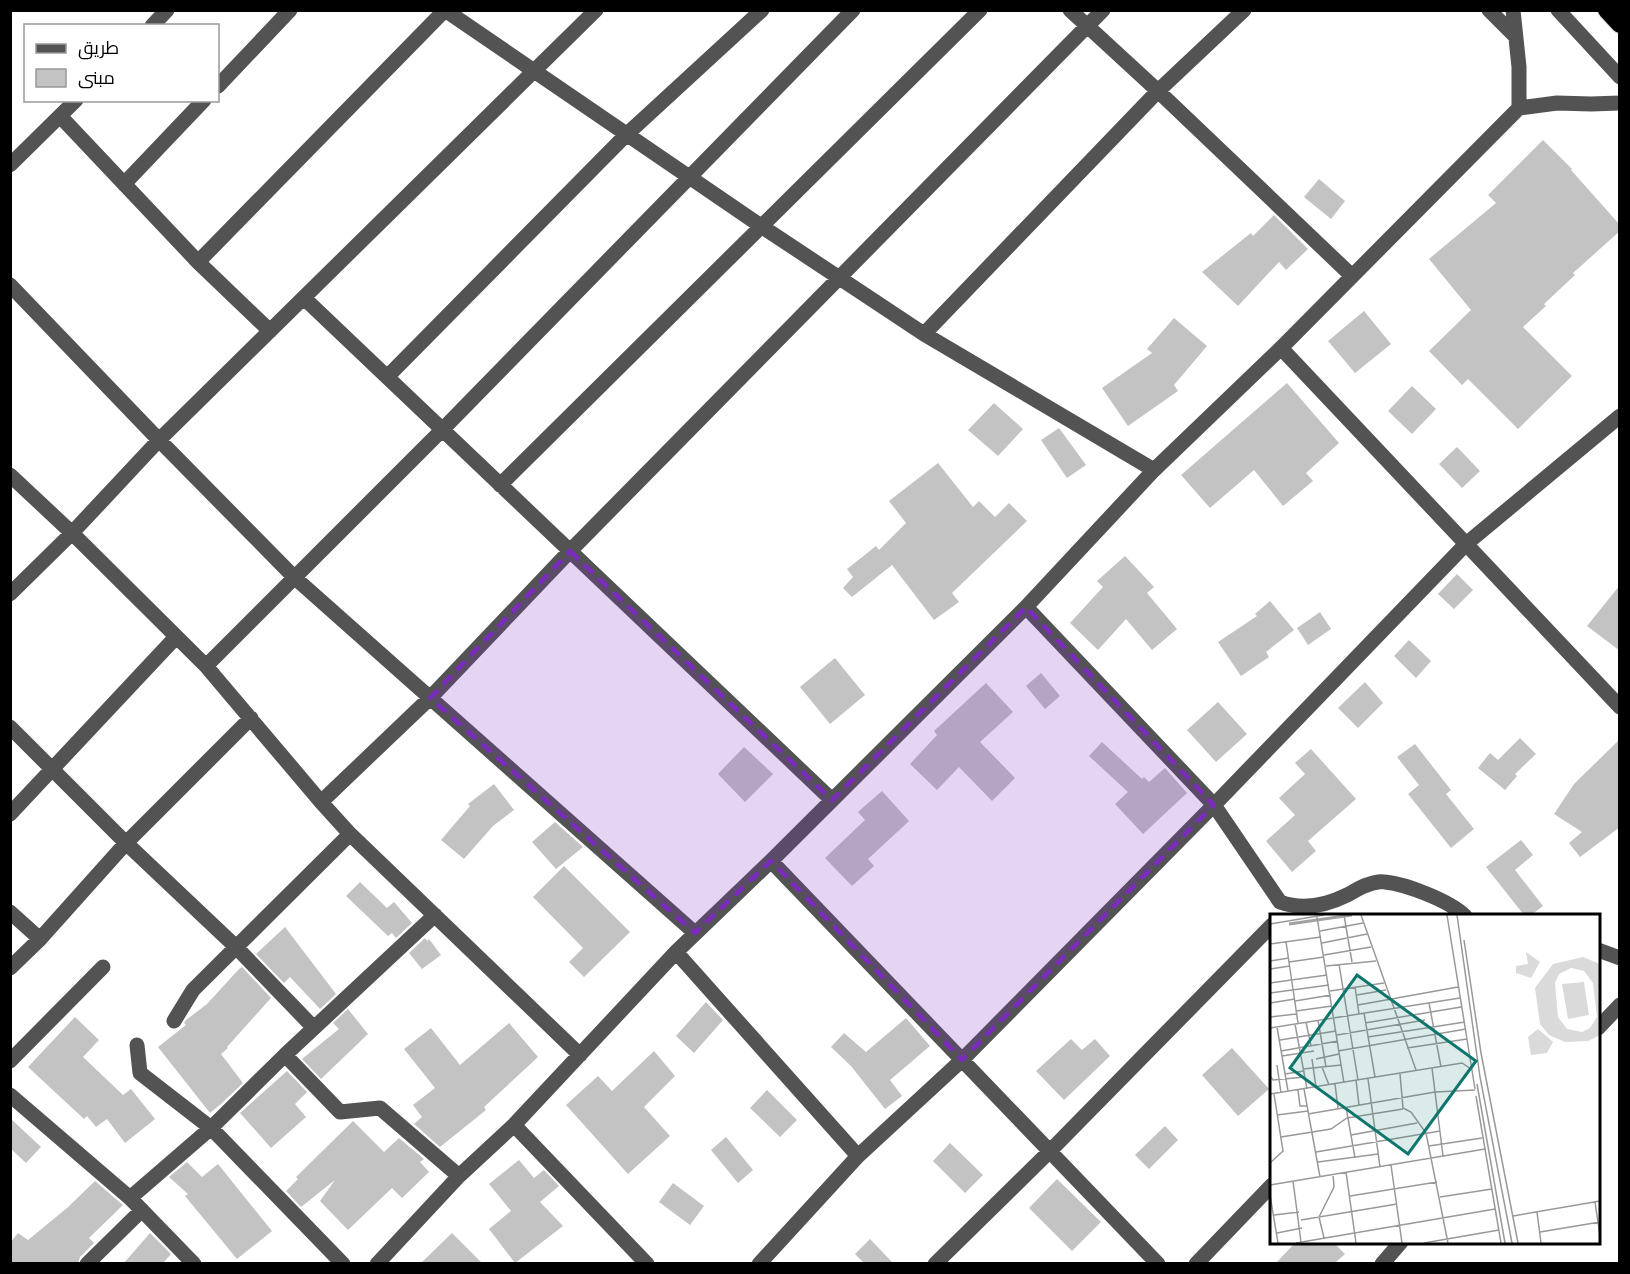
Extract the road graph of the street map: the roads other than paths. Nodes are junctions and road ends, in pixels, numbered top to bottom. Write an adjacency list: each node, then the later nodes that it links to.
1 (167, 10): 17 (street)
2 (290, 10): 23 (street)
3 (596, 10): 21 (street)
4 (762, 10): 30 (street)
5 (853, 10): 32 (street)
6 (956, 10): 16 (street)
7 (980, 10): 16 (street)
8 (1070, 10): 19 (street)
9 (1102, 10): 19 (street)
10 (1244, 10): 24 (street)
11 (1489, 10): 20 (street)
12 (1513, 10): 20 (street)
13 (1558, 10): 22 (street)
14 (1607, 10): 18 (highway)
15 (445, 11): 21 (street); 35 (street)
16 (968, 22): 34 (street)
17 (154, 24)
18 (1620, 24)
19 (1087, 27): 24 (street); 37 (street)
20 (1516, 37): 28 (street)
21 (534, 72): 30 (street); 39 (street)
22 (1620, 77)
23 (219, 85)
24 (1158, 91): 36 (street); 41 (street)
25 (74, 102): 29 (street)
26 (202, 102): 33 (street)
27 (1620, 103): 28 (street)
28 (1519, 108): 36 (street)
29 (60, 116): 31 (street); 33 (street)
30 (626, 135): 32 (street); 43 (street)
31 (10, 165)
32 (690, 177): 34 (street); 45 (street)
33 (124, 184): 35 (street)
34 (761, 226): 37 (street); 49 (street)
35 (198, 262): 40 (street)
36 (1352, 276): 42 (street)
37 (839, 279): 41 (street); 52 (street)
38 (10, 285): 46 (street)
39 (304, 298): 40 (street); 43 (street)
40 (270, 331): 46 (street)
41 (924, 334): 47 (street)
42 (1281, 348): 47 (street); 51 (street)
43 (387, 377): 45 (street)
44 (1620, 416): 51 (street)
45 (442, 430): 49 (street); 53 (street)
46 (159, 440): 50 (street); 53 (street)
47 (1154, 470): 55 (street)
48 (10, 475): 50 (street)
49 (500, 485): 52 (street)
50 (72, 533): 54 (street); 56 (street)
51 (1466, 544): 59 (street); 65 (street)
52 (570, 551): 58 (street); 63 (street)
53 (294, 577): 57 (street); 58 (street)
54 (10, 594)
55 (1026, 607): 63 (street); 65 (street)
56 (176, 637): 57 (street); 62 (street)
57 (206, 666): 60 (street)
58 (430, 698): 64 (street); 75 (street)
59 (1620, 707)
60 (250, 718): 64 (street); 68 (street)
61 (10, 726): 62 (street)
62 (53, 768): 66 (street); 68 (street)
63 (832, 800): 69 (street)
64 (321, 802): 67 (street)
65 (1214, 805): 70 (street); 90 (street)
66 (10, 814)
67 (350, 834): 73 (street); 77 (street)
68 (126, 843): 76 (street); 77 (street)
69 (771, 861): 75 (street); 90 (street)
70 (1285, 910): 72 (street)
71 (10, 912): 76 (street)
72 (1464, 914)
73 (435, 915): 86 (street); 89 (street)
74 (1270, 927): 95 (street)
75 (695, 933): 79 (street)
76 (40, 939): 82 (street)
77 (235, 946): 84 (street); 86 (street)
78 (1600, 950): 80 (street)
79 (675, 952): 89 (street); 96 (street)
80 (1620, 958)
81 (103, 967): 91 (street)
82 (10, 968)
83 (1620, 1005): 85 (street)
84 (174, 1021)
85 (1600, 1027)
86 (314, 1028): 88 (street)
87 (137, 1045): 94 (street)
88 (285, 1055): 94 (street); 97 (street)
89 (580, 1055): 93 (street)
90 (962, 1060): 95 (street); 96 (street)
91 (10, 1061)
92 (10, 1095): 99 (street)
93 (514, 1125): 97 (street); 107 (street)
94 (211, 1128): 99 (street); 105 (street)
95 (1050, 1151): 108 (street); 109 (street)
96 (858, 1156): 102 (street)
97 (459, 1176): 106 (street)
98 (1270, 1187): 110 (street)
99 (130, 1198): 100 (street)
100 (141, 1210): 103 (street); 104 (street)
101 (1399, 1244): 111 (street)
102 (764, 1262)
103 (87, 1263)
104 (194, 1263)
105 (343, 1263)
106 (377, 1263)
107 (647, 1263)
108 (935, 1263)
109 (1158, 1263)
110 (1196, 1263)
111 (1382, 1263)

